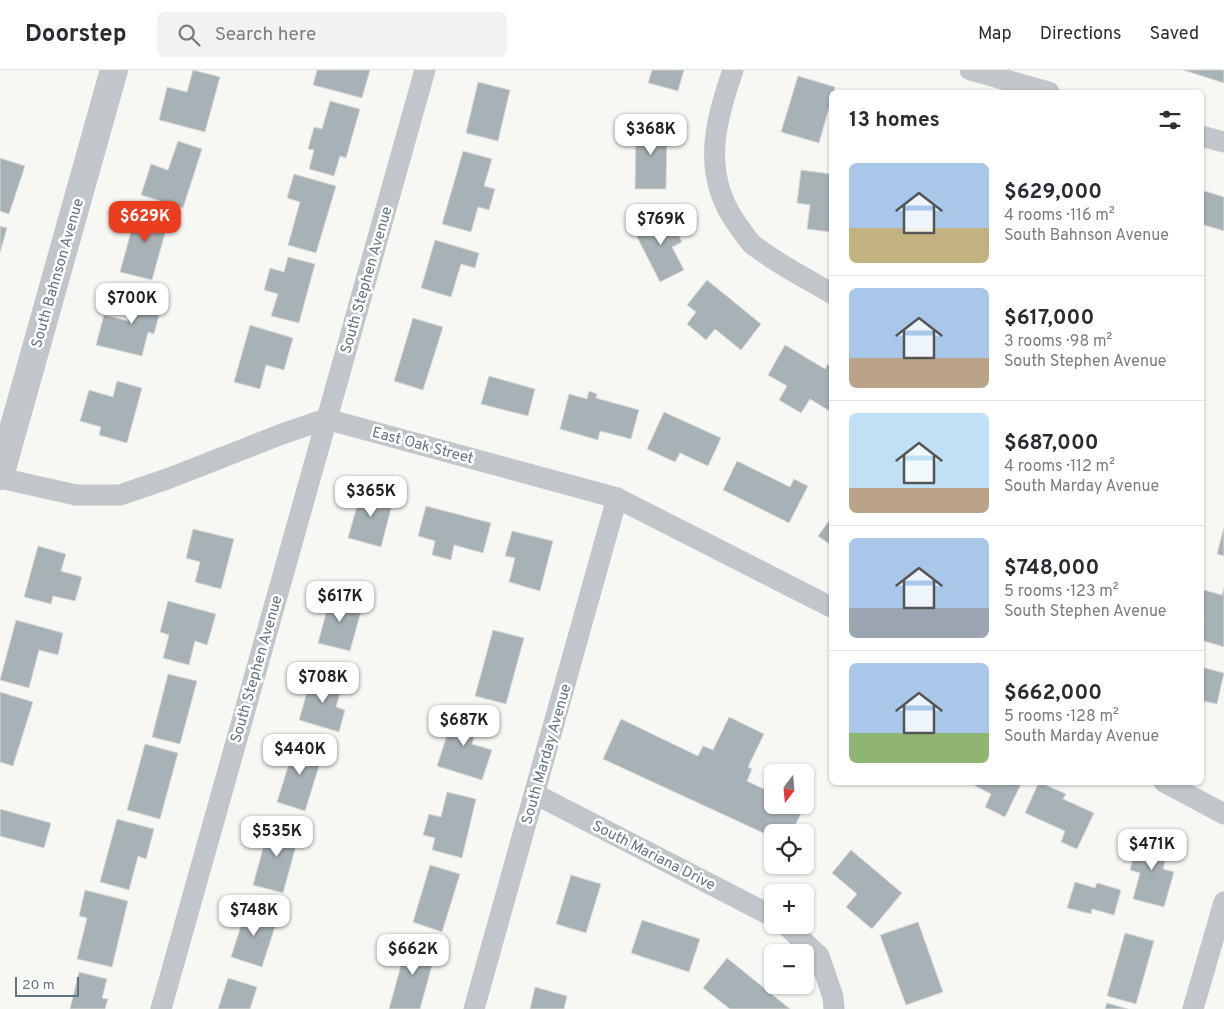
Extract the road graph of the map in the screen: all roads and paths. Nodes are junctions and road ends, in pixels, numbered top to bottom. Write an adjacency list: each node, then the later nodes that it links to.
1 (114, 70): 10 (street, South Bahnson Avenue)
2 (425, 70): 9 (street, South Stephen Avenue)
3 (733, 70): 8 (street)
4 (970, 70): 5 (street)
5 (1042, 90)
6 (1204, 137): 7 (street)
7 (1224, 142)
8 (829, 292)
9 (326, 419): 10 (street); 11 (street, East Oak Street); 19 (street, South Stephen Avenue)
10 (0, 477)
11 (617, 498): 12 (street, East Oak Street); 14 (street, South Marday Avenue)
12 (829, 606)
13 (1170, 785): 15 (street)
14 (535, 794): 17 (street, South Mariana Drive); 20 (street, South Marday Avenue)
15 (1224, 814)
16 (1224, 902): 22 (street)
17 (764, 912)
18 (796, 934): 21 (street)
19 (161, 1009)
20 (474, 1009)
21 (834, 1009)
22 (1193, 1009)

